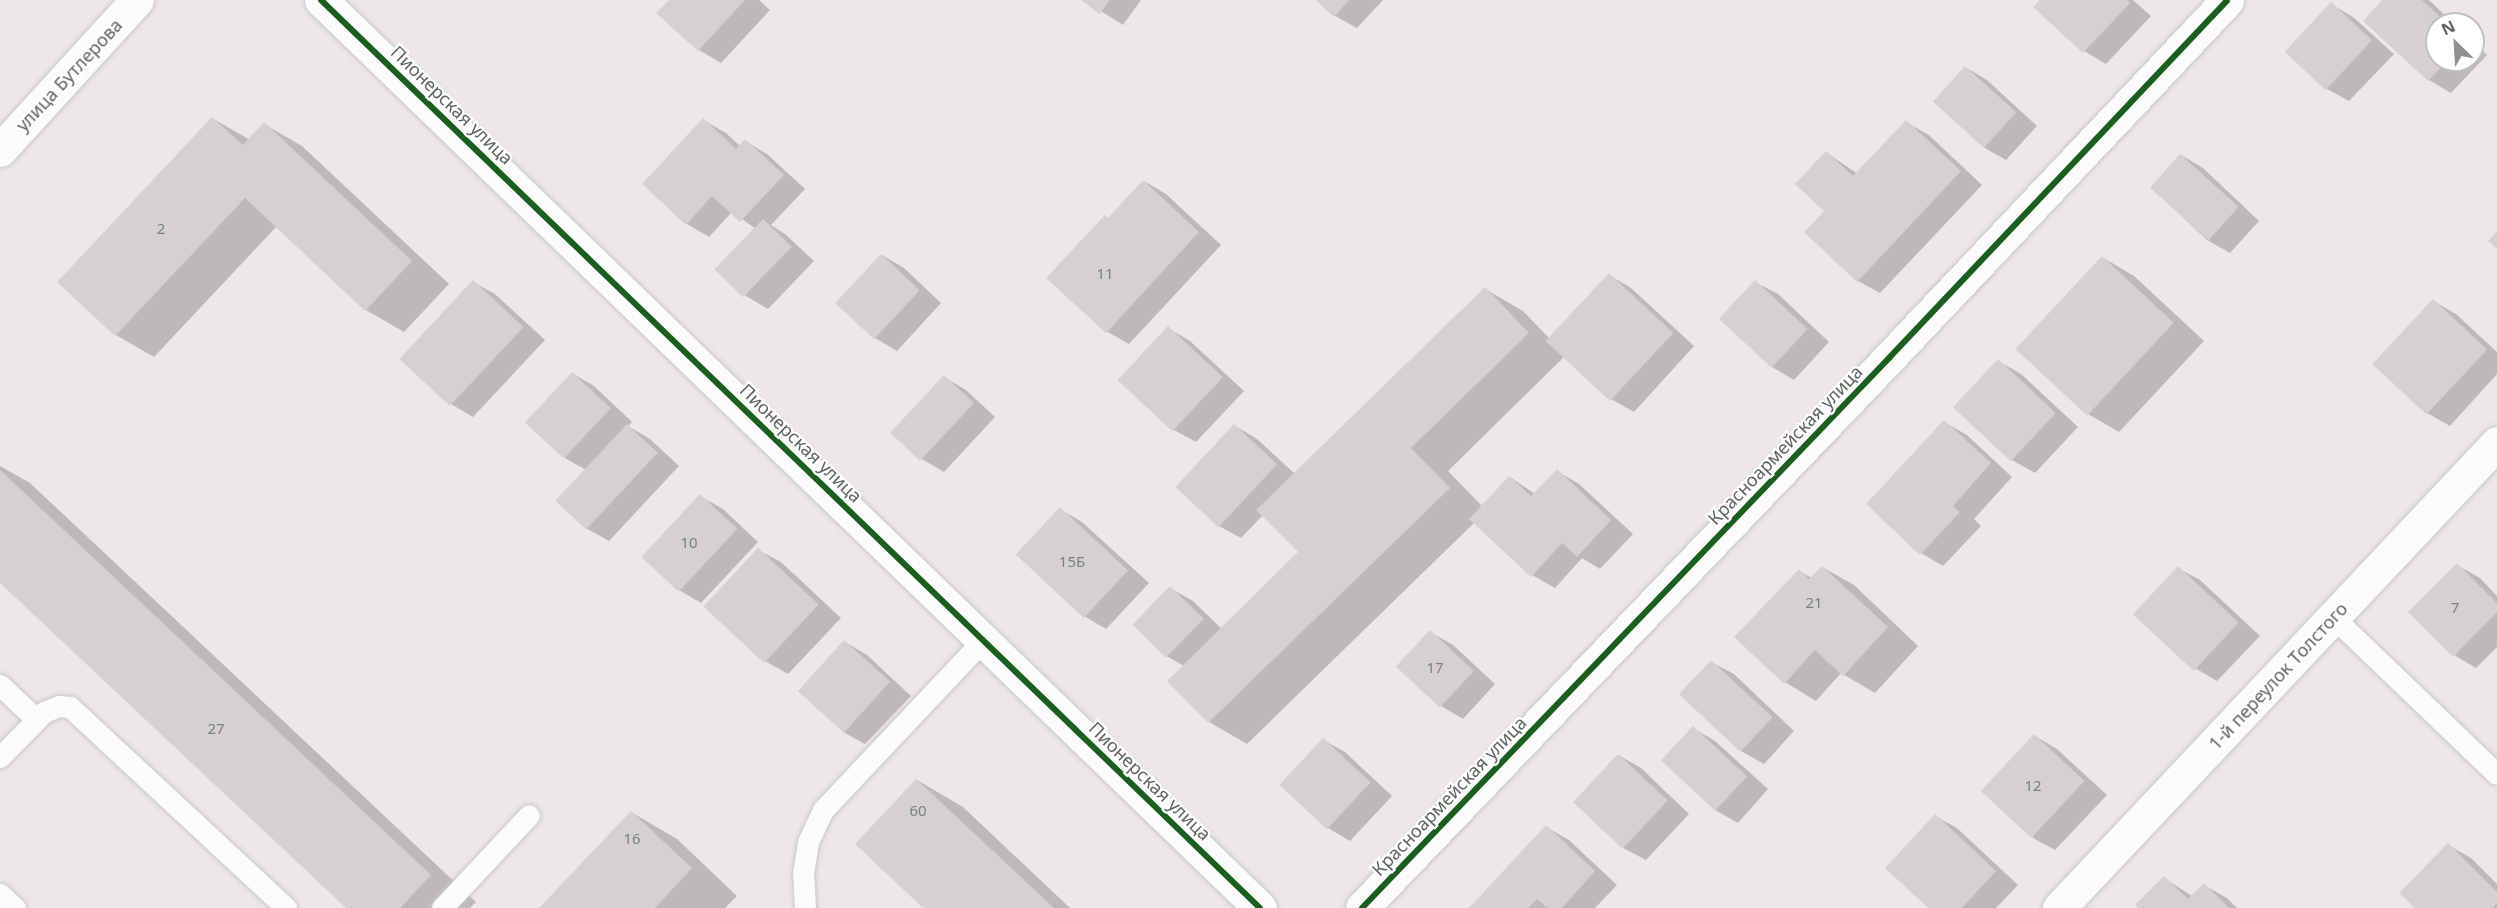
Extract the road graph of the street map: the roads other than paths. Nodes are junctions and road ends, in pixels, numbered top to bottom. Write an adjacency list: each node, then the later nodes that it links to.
1 (137, 0): 4 (street, улица Бутлерова)
2 (321, 0): 7 (street, Пионерская улица)
3 (2227, 0): 19 (street, Красноармейская улица)
4 (0, 150)
5 (2497, 443): 6 (street, 1-й переулок Толстого)
6 (2333, 617): 11 (lane); 20 (street, 1-й переулок Толстого)
7 (983, 640): 17 (lane); 18 (street, Пионерская улица)
8 (0, 685): 9 (lane)
9 (36, 719): 10 (lane); 15 (lane)
10 (0, 757)
11 (2497, 774)
12 (529, 815): 16 (lane)
13 (0, 894): 14 (lane)
14 (15, 908)
15 (286, 908)
16 (442, 908)
17 (805, 908)
18 (1260, 908)
19 (1362, 908)
20 (2059, 908)

